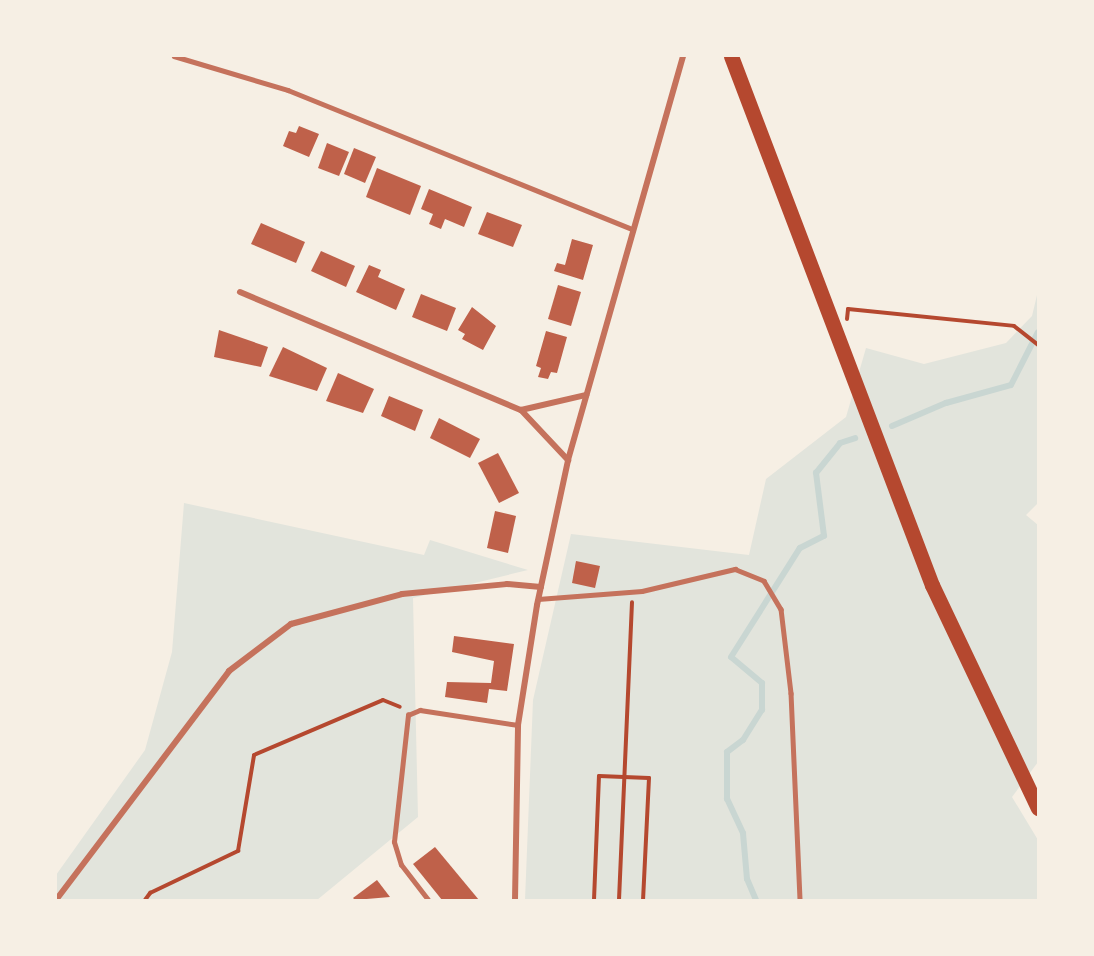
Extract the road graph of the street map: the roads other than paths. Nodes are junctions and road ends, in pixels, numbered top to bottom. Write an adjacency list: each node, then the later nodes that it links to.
1 (174, 56): 4 (lane)
2 (683, 56): 4 (street)
3 (731, 56): 12 (main road)
4 (632, 230): 6 (street)
5 (240, 292): 7 (street)
6 (586, 395): 7 (street); 8 (street)
7 (521, 410): 8 (street)
8 (568, 459): 9 (street)
9 (541, 587): 10 (street); 13 (street)
10 (538, 599): 11 (street); 16 (lane)
11 (518, 725): 14 (lane); 15 (street)
12 (1038, 808)
13 (56, 900)
14 (428, 900)
15 (515, 900)
16 (800, 900)

